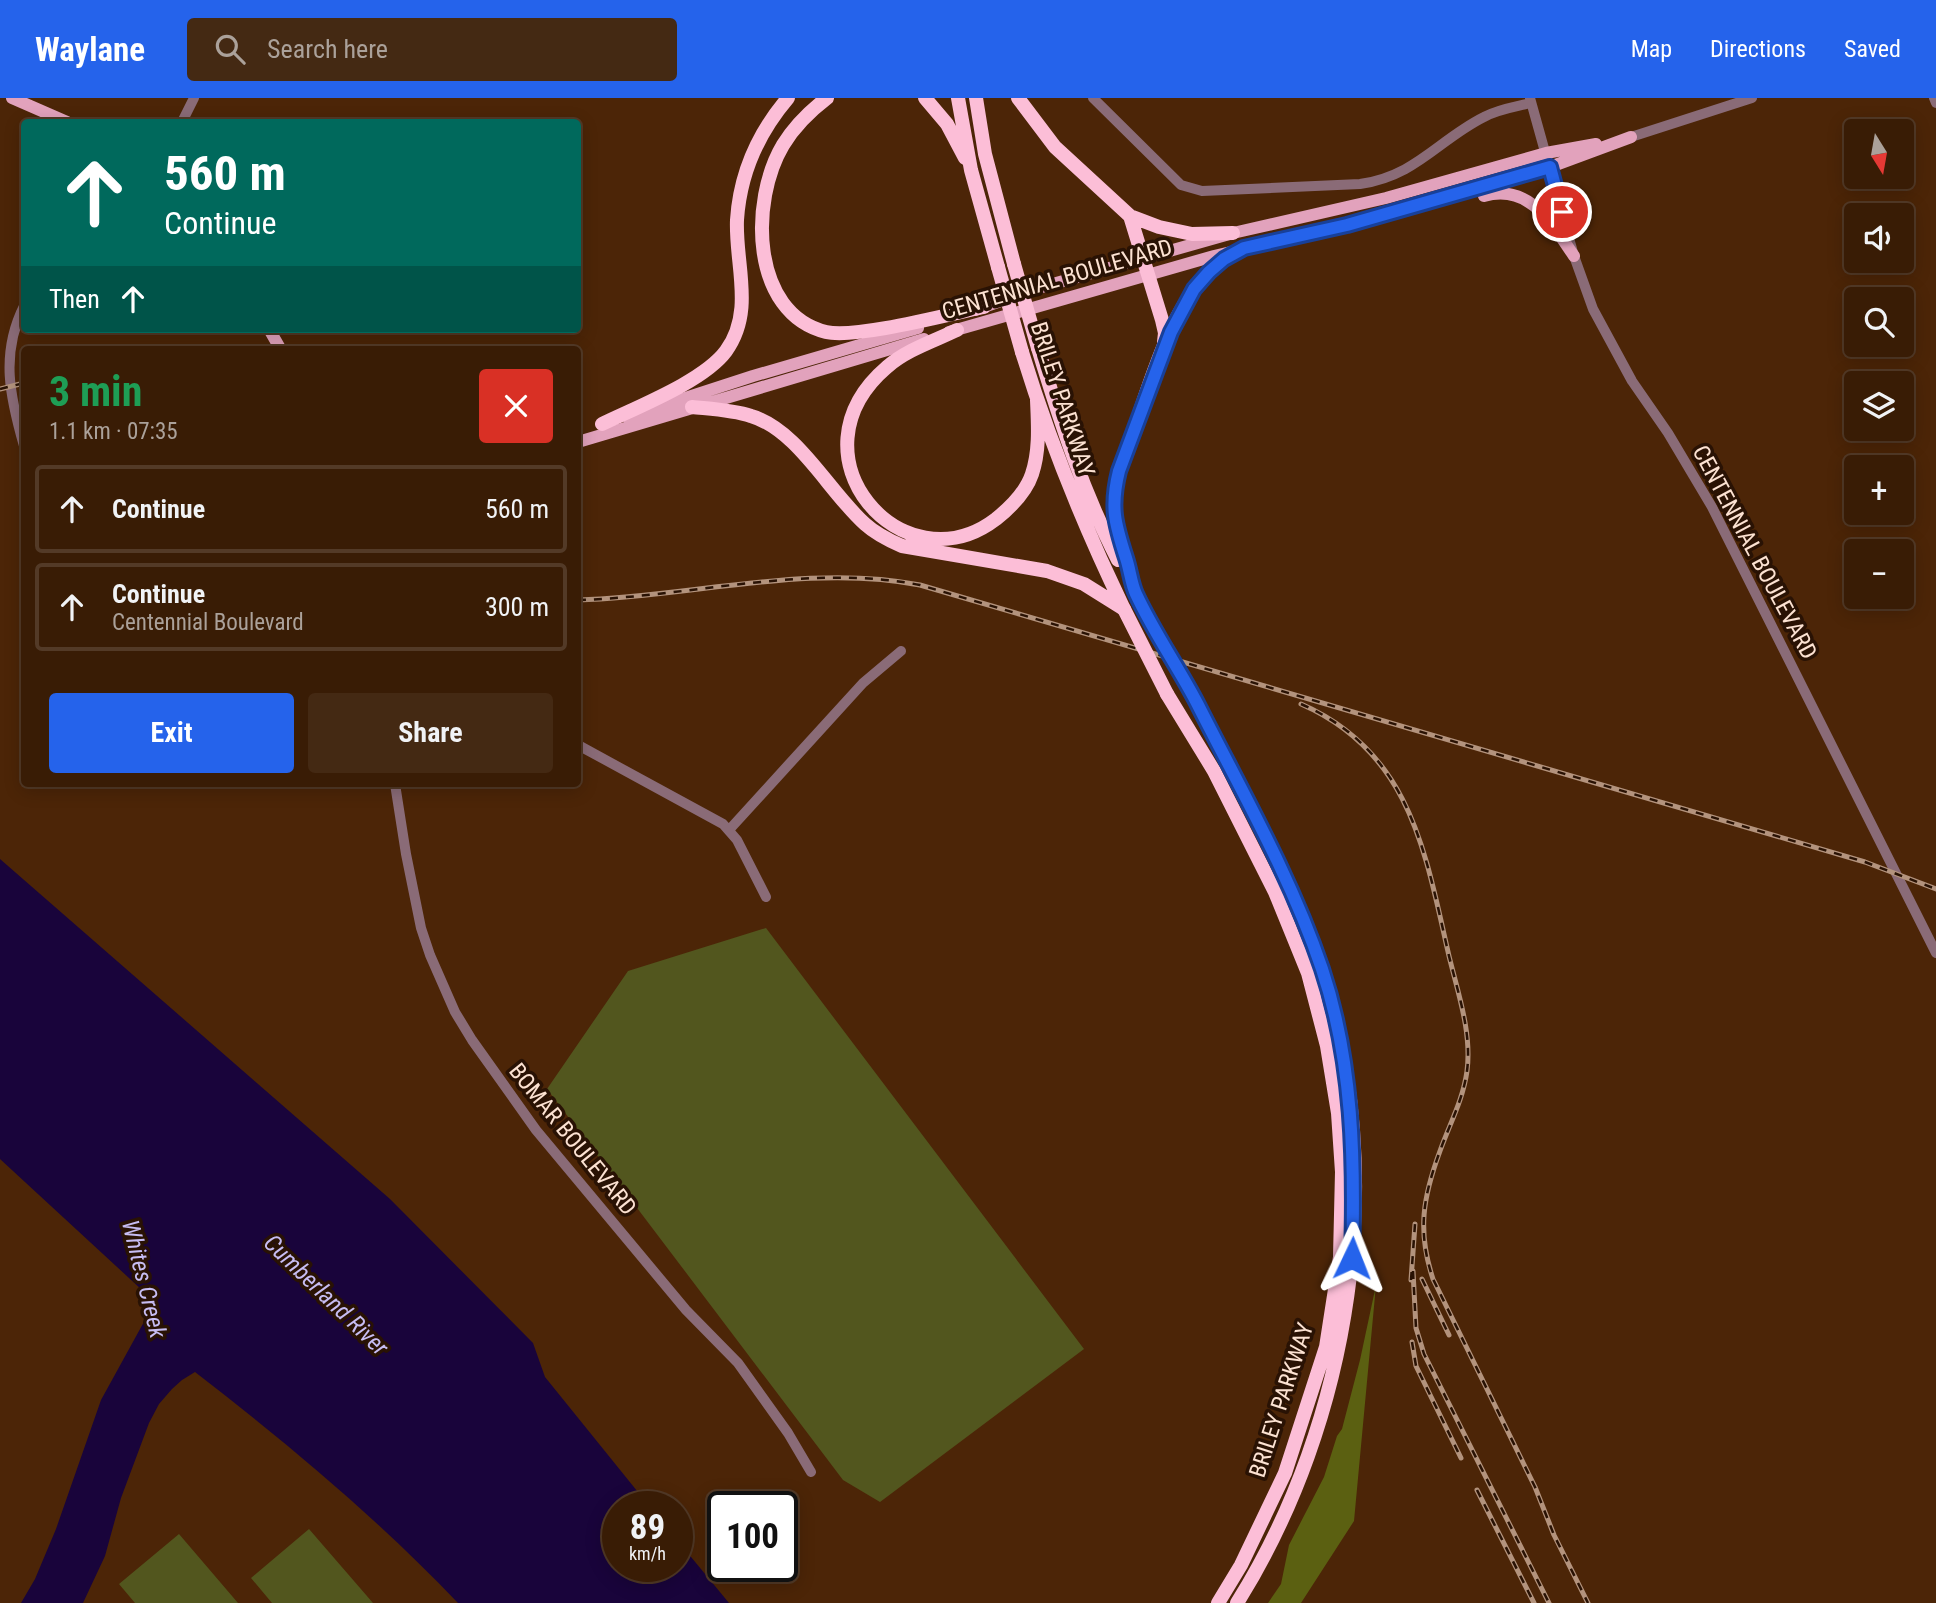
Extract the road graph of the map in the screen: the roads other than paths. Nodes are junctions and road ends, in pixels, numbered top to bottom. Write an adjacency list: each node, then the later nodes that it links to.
1 (12, 98): 12 (main road)
2 (194, 98): 13 (street)
3 (788, 98): 31 (highway)
4 (827, 98): 25 (highway)
5 (925, 98): 17 (highway)
6 (958, 98): 17 (highway, BRILEY PARKWAY)
7 (976, 98): 35 (highway, BRILEY PARKWAY, bridge)
8 (1018, 98): 18 (highway)
9 (1093, 98): 11 (street)
10 (1752, 98): 14 (street)
11 (1530, 101): 15 (street, CENTENNIAL BOULEVARD)
12 (60, 119)
13 (184, 119)
14 (1631, 137): 15 (main road, CENTENNIAL BOULEVARD); 16 (main road, CENTENNIAL BOULEVARD)
15 (1546, 153): 16 (street, CENTENNIAL BOULEVARD); 20 (main road, CENTENNIAL BOULEVARD)
16 (1550, 167): 19 (main road, CENTENNIAL BOULEVARD); 22 (street, CENTENNIAL BOULEVARD)
17 (971, 170): 29 (highway, BRILEY PARKWAY, bridge)
18 (1130, 216): 20 (highway); 23 (highway)
19 (1347, 225): 21 (main road, CENTENNIAL BOULEVARD); 22 (main road)
20 (1233, 233): 23 (main road, CENTENNIAL BOULEVARD)
21 (1244, 248): 24 (main road, CENTENNIAL BOULEVARD); 28 (highway)
22 (1574, 256): 42 (street, CENTENNIAL BOULEVARD)
23 (1143, 259): 24 (highway); 25 (main road, CENTENNIAL BOULEVARD)
24 (1148, 275): 27 (main road, CENTENNIAL BOULEVARD); 28 (highway)
25 (984, 307): 31 (main road, CENTENNIAL BOULEVARD)
26 (21, 311): 33 (street)
27 (957, 330): 29 (highway); 30 (main road, CENTENNIAL BOULEVARD)
28 (1163, 351): 35 (highway)
29 (1037, 400): 36 (highway, BRILEY PARKWAY)
30 (692, 407): 34 (main road, CENTENNIAL BOULEVARD); 36 (highway)
31 (602, 424): 32 (main road, CENTENNIAL BOULEVARD)
32 (581, 432)
33 (21, 435)
34 (581, 441)
35 (1135, 592): 45 (highway, BRILEY PARKWAY, bridge)
36 (1124, 609): 44 (highway, BRILEY PARKWAY, bridge)
37 (901, 651): 40 (street)
38 (581, 747): 40 (street)
39 (395, 787): 43 (street, BOMAR BOULEVARD)
40 (729, 830): 41 (street)
41 (766, 897)
42 (1936, 953)
43 (811, 1472)
44 (1218, 1603)
45 (1237, 1603)

